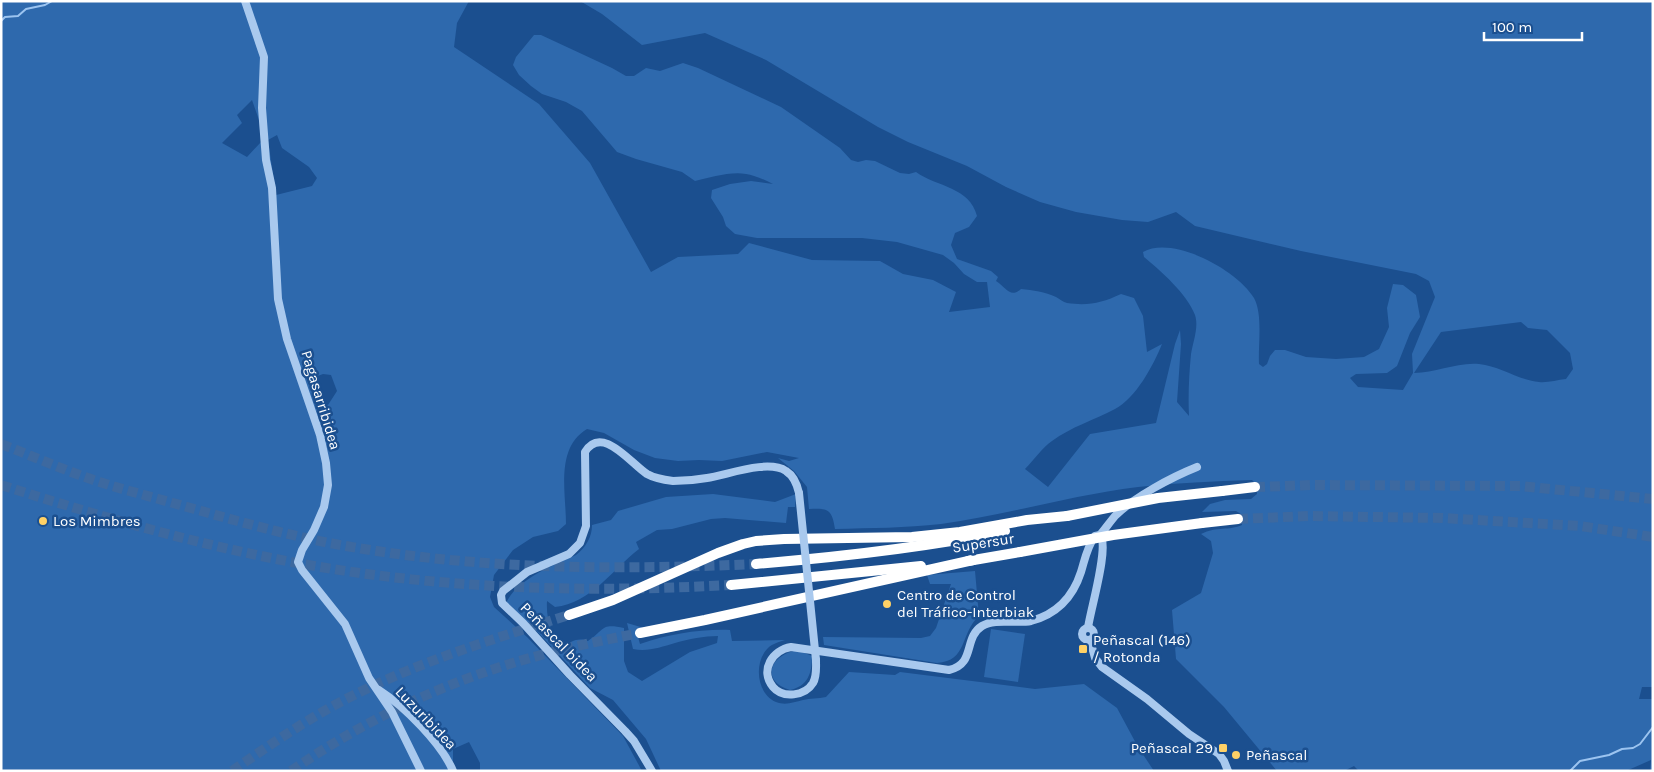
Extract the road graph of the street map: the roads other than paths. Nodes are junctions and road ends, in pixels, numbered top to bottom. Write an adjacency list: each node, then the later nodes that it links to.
1 (245, 1): 12 (street, Pagasarribidea)
2 (1197, 468): 6 (street)
3 (1255, 487): 5 (highway, Supersur, bridge)
4 (1238, 519): 7 (highway, Supersur, bridge)
5 (1028, 523): 8 (highway, Supersur); 10 (highway)
6 (1100, 535): 15 (street, Peñascal bidea, bridge); 16 (street)
7 (973, 560): 9 (highway, Supersur); 11 (highway)
8 (756, 564)
9 (731, 585)
10 (569, 615)
11 (640, 633)
12 (375, 688): 13 (street, Pagasarribidea); 14 (street, Luzuribidea)
13 (421, 771)
14 (453, 771)
15 (652, 771)
16 (1228, 771)

